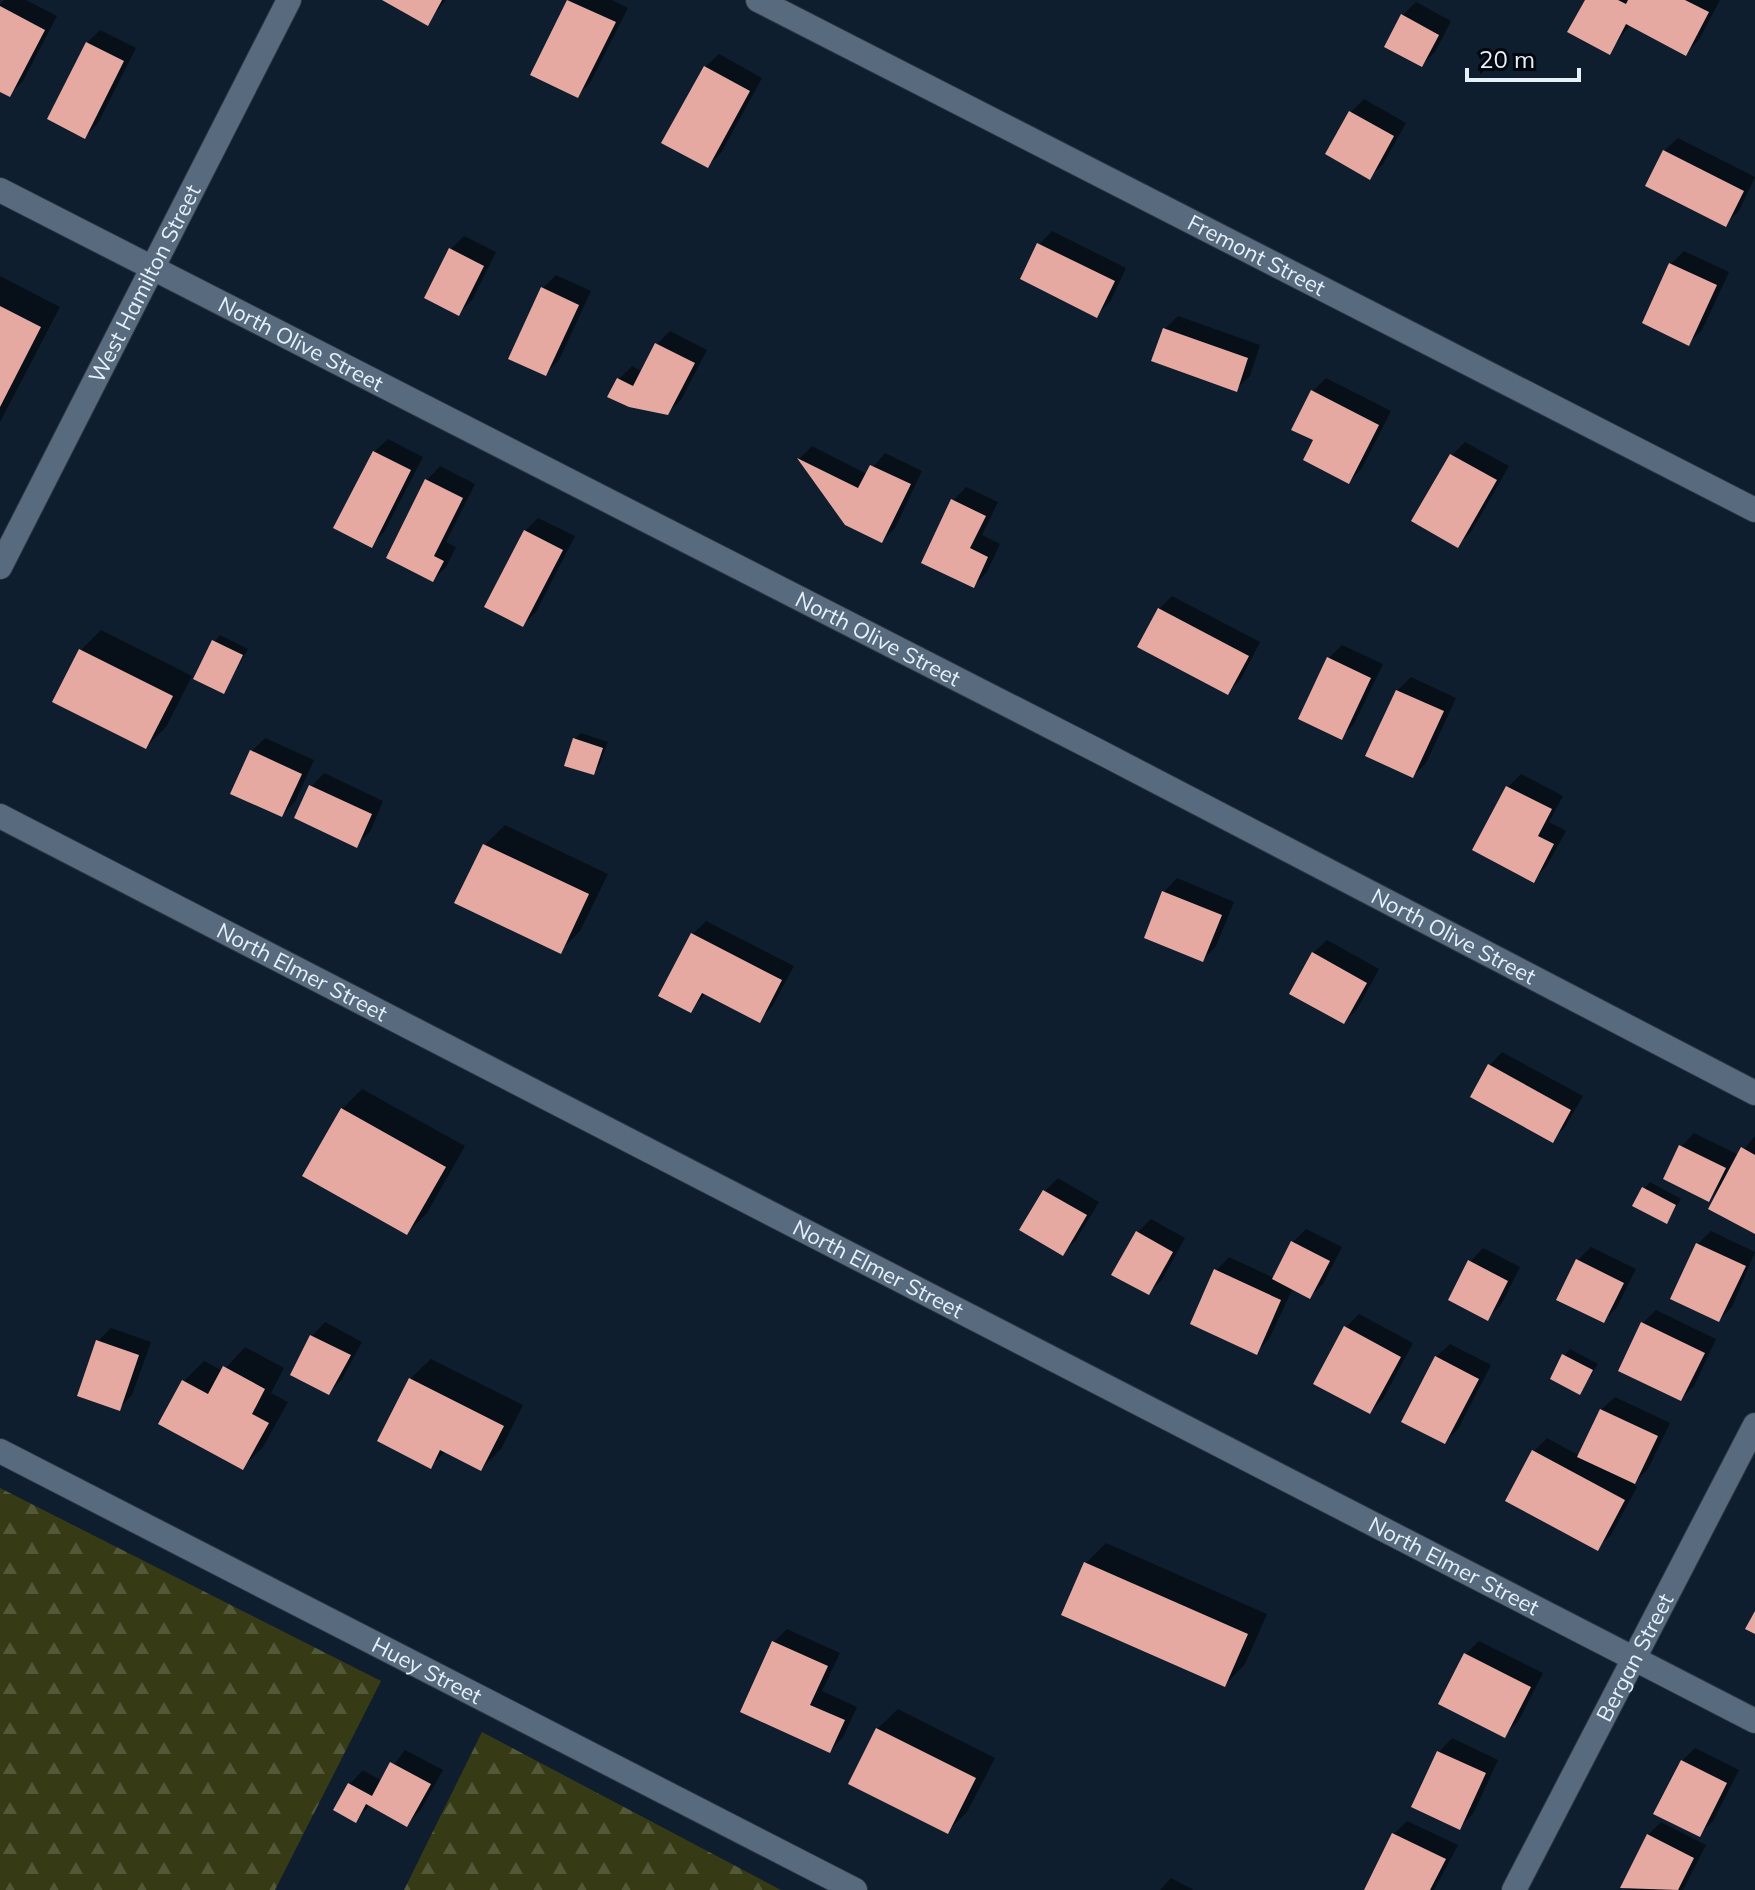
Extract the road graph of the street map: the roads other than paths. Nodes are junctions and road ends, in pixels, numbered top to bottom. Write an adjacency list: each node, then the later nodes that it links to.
1 (289, 0): 4 (street, West Hamilton Street)
2 (758, 0): 5 (street, Fremont Street)
3 (0, 190): 4 (street, North Olive Street)
4 (150, 268): 6 (street, West Hamilton Street); 9 (street, North Olive Street)
5 (1755, 510)
6 (8, 528): 7 (street, West Hamilton Street)
7 (0, 567)
8 (0, 816): 12 (street, North Elmer Street)
9 (1755, 1093)
10 (1755, 1425): 12 (street, Bergan Street)
11 (0, 1451): 14 (street, Huey Street)
12 (1633, 1658): 13 (street, North Elmer Street); 15 (street, Bergan Street)
13 (1755, 1721)
14 (855, 1890)
15 (1514, 1890)

